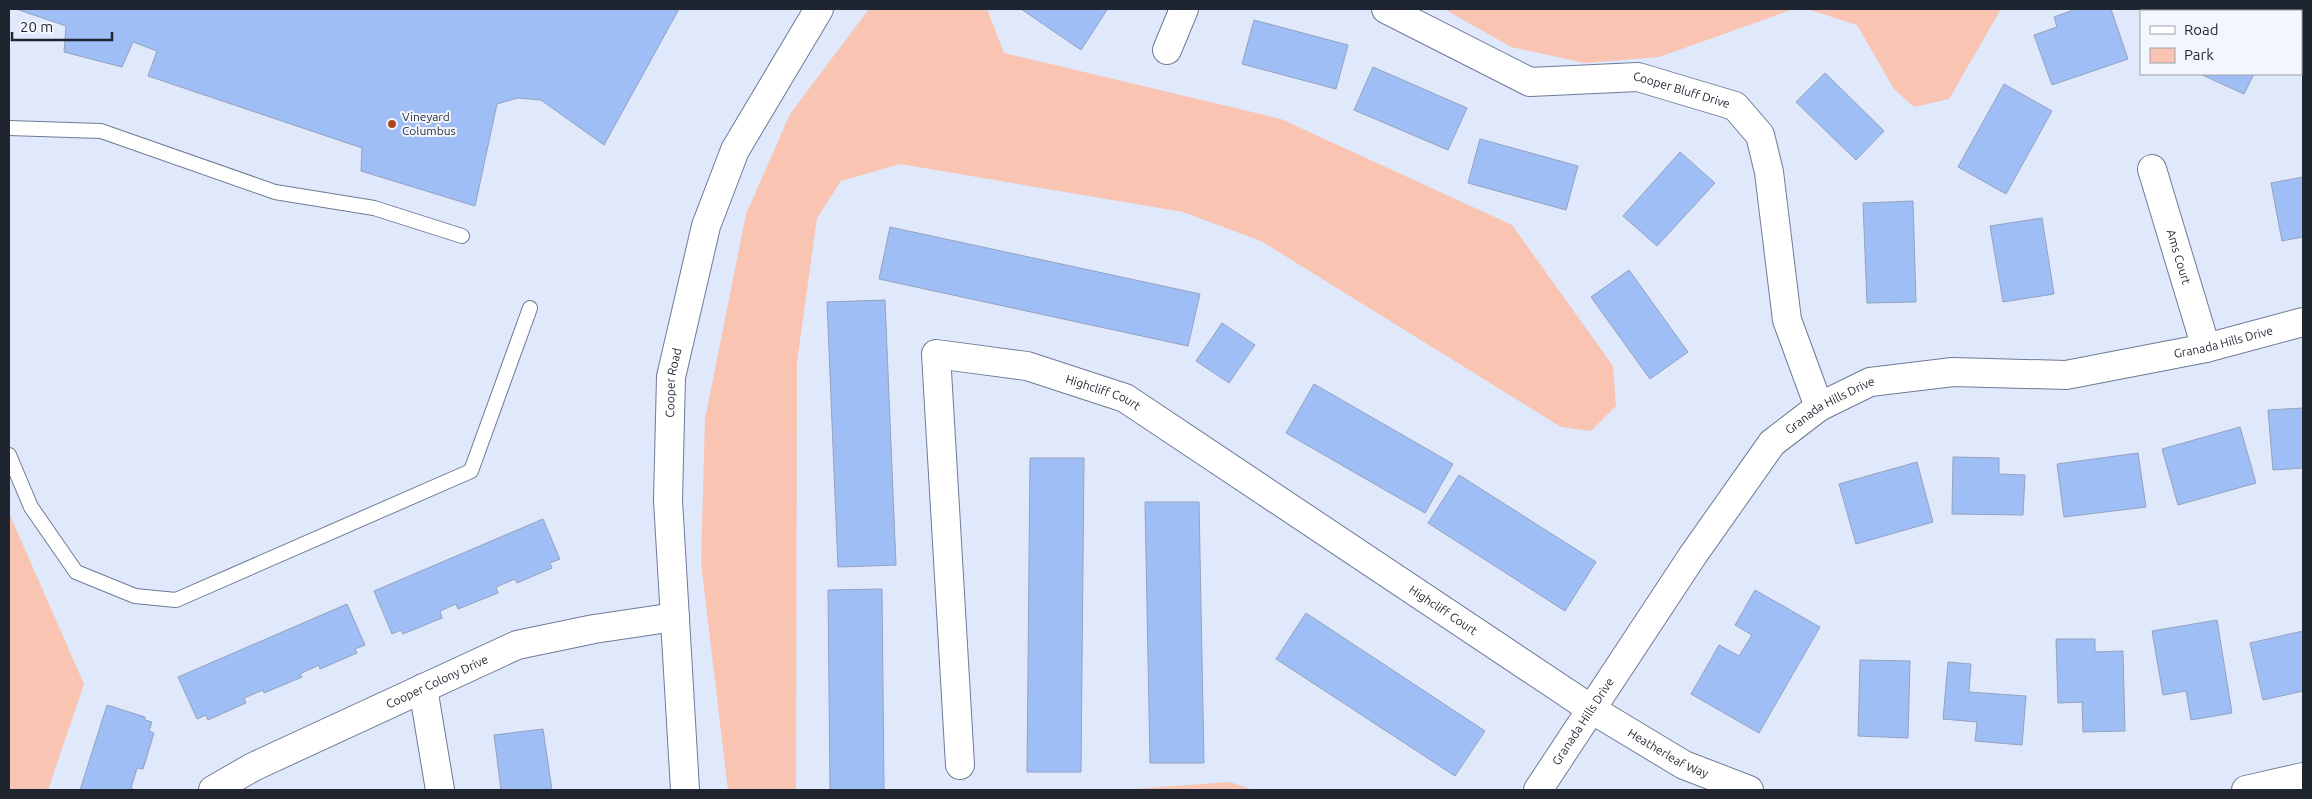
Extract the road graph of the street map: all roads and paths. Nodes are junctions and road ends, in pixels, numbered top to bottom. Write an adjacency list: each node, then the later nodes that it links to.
1 (819, 9): 13 (street, Cooper Road)
2 (1184, 9): 4 (street)
3 (1386, 9): 11 (street, Cooper Bluff Drive)
4 (1167, 50)
5 (9, 128): 7 (lane)
6 (2152, 168): 10 (street, Ams Court)
7 (462, 236)
8 (530, 308): 12 (lane)
9 (2303, 322): 10 (street, Granada Hills Drive)
10 (2206, 348): 11 (street, Granada Hills Drive)
11 (1819, 408): 15 (street, Granada Hills Drive)
12 (9, 456)
13 (675, 617): 14 (street, Cooper Colony Drive); 20 (street, Cooper Road)
14 (424, 688): 18 (street, Cooper Colony Drive); 19 (street)
15 (1591, 709): 16 (street, Highcliff Court); 21 (street, Granada Hills Drive); 22 (street, Heatherleaf Way)
16 (960, 764)
17 (2303, 777): 23 (street)
18 (213, 790)
19 (440, 790)
20 (685, 790)
21 (1538, 790)
22 (1749, 790)
23 (2246, 790)

